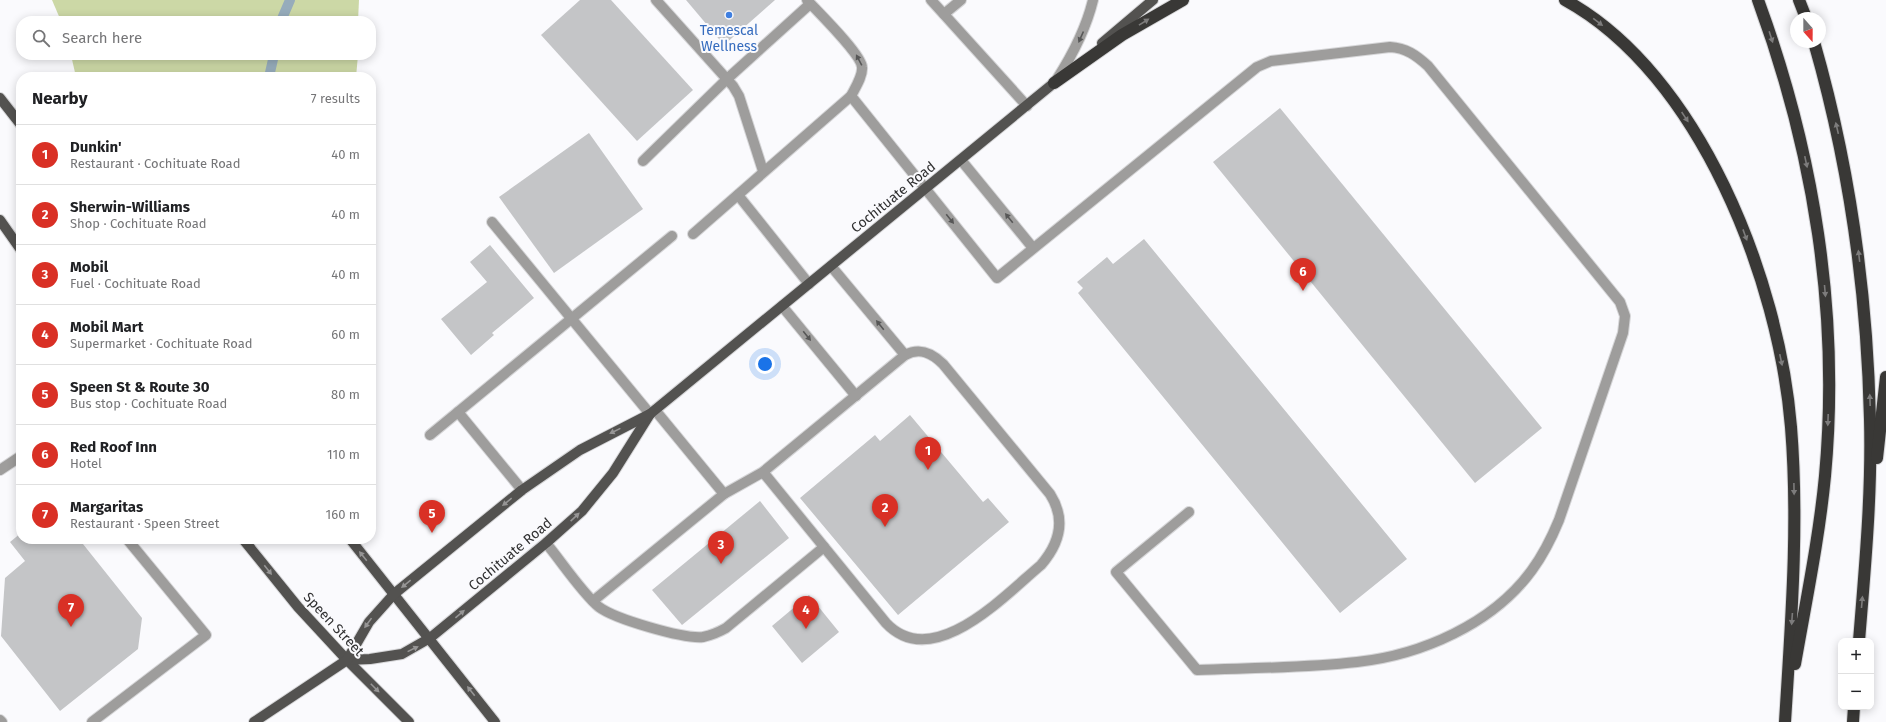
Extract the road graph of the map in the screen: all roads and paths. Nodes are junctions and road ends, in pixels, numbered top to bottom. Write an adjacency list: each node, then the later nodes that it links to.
1 (656, 0): 14 (lane)
2 (931, 0): 12 (lane)
3 (960, 0): 12 (lane)
4 (1093, 0): 15 (lane, one-way to 15)
5 (1153, 0): 15 (main road, Cochituate Road)
6 (1183, 0): 15 (highway, one-way to 6)
7 (1565, 0): 63 (highway, one-way to 63)
8 (1758, 0): 63 (highway, one-way to 63)
9 (1799, 0): 11 (highway)
10 (809, 2): 14 (lane); 16 (lane, one-way to 10)
11 (1804, 12)
12 (944, 14): 18 (lane)
13 (1816, 48): 52 (highway, one-way to 13)
14 (727, 79): 21 (lane); 22 (lane)
15 (1054, 83): 18 (main road, Cochituate Road)
16 (851, 96): 22 (lane); 23 (lane)
17 (0, 98): 19 (main road)
18 (1027, 106): 20 (main road, Cochituate Road)
19 (16, 119)
20 (961, 160): 23 (main road, Cochituate Road); 30 (lane, one-way to 20)
21 (643, 162)
22 (763, 171): 24 (lane)
23 (925, 189): 30 (lane, one-way to 30); 31 (main road, Cochituate Road)
24 (738, 195): 27 (lane); 32 (lane)
25 (0, 220): 29 (main road)
26 (492, 222): 34 (lane)
27 (693, 234)
28 (672, 236): 34 (lane)
29 (16, 243)
30 (1033, 248): 46 (lane)
31 (831, 266): 32 (main road, Cochituate Road); 35 (lane, one-way to 31)
32 (809, 284): 33 (main road, Cochituate Road)
33 (782, 306): 37 (lane, one-way to 37); 39 (main road, Cochituate Road)
34 (572, 319): 38 (lane); 39 (lane)
35 (905, 356): 37 (lane); 51 (lane)
36 (1886, 377): 52 (highway)
37 (856, 396): 43 (lane)
38 (458, 412): 40 (lane); 44 (lane)
39 (653, 412): 44 (main road, Cochituate Road, one-way to 44); 45 (lane); 47 (main road, Cochituate Road, one-way to 39)
40 (430, 435)
41 (16, 459): 42 (lane)
42 (0, 470)
43 (763, 472): 45 (lane); 51 (lane)
44 (522, 490): 53 (main road, Cochituate Road, one-way to 53)
45 (724, 494): 54 (lane)
46 (1189, 512)
47 (546, 543): 54 (lane); 55 (main road, Cochituate Road, one-way to 47)
48 (131, 544): 59 (lane)
49 (247, 544): 57 (main road, Speen Street, one-way to 57)
50 (354, 544): 53 (main road, one-way to 50)
51 (824, 547): 54 (lane)
52 (1866, 551): 56 (highway, one-way to 52)
53 (394, 594): 55 (main road); 57 (main road, Cochituate Road, one-way to 57)
54 (593, 601)
55 (430, 638): 57 (main road, Cochituate Road, one-way to 55); 62 (main road, one-way to 55)
56 (1859, 638)
57 (347, 660): 60 (main road, Cochituate Road); 61 (main road, Speen Street, one-way to 61)
58 (1854, 710): 64 (highway)
59 (92, 722)
60 (254, 722)
61 (409, 722)
62 (495, 722)
63 (1785, 722)
64 (1853, 722)

